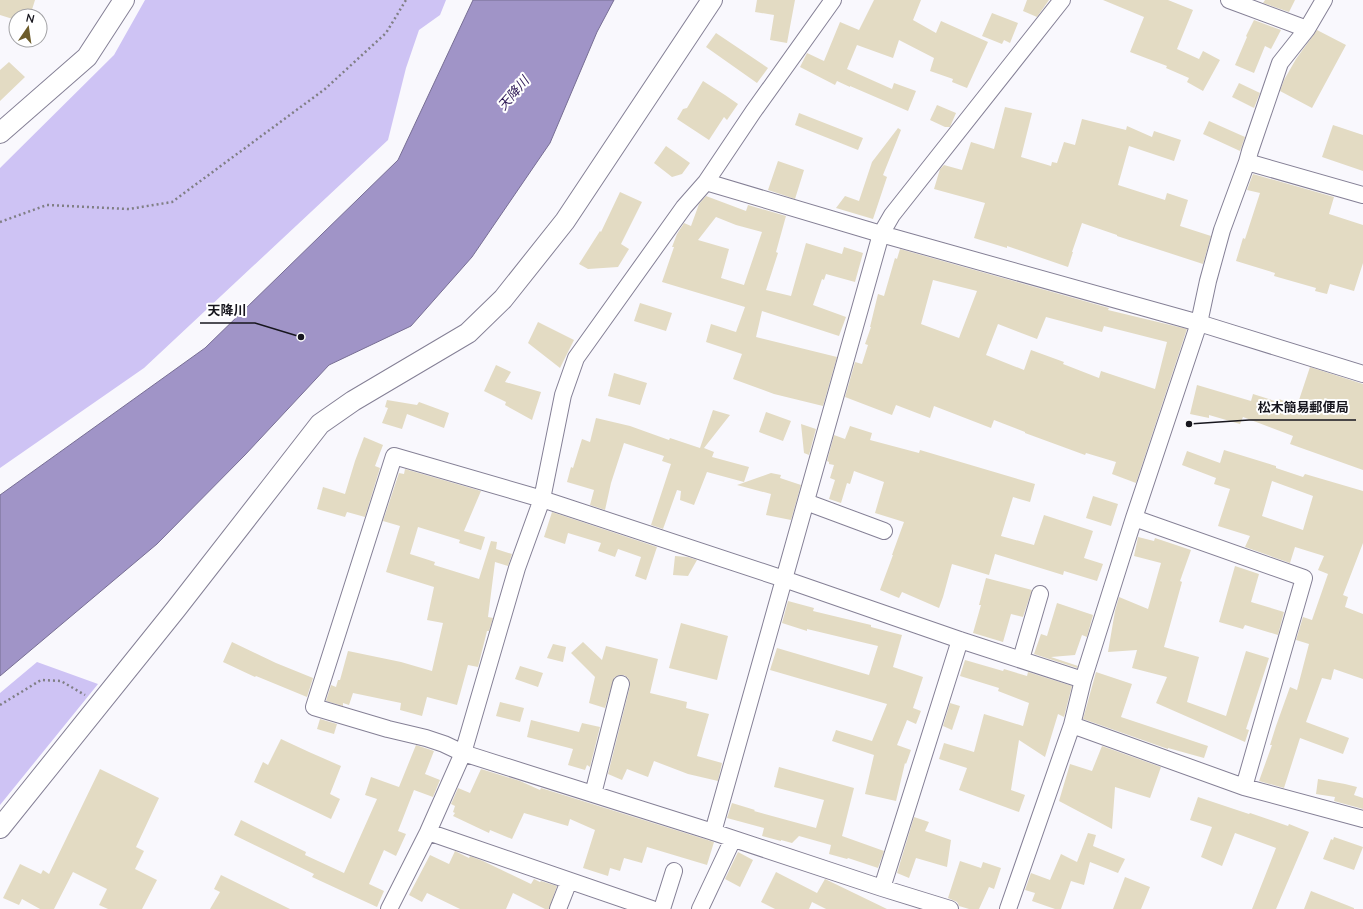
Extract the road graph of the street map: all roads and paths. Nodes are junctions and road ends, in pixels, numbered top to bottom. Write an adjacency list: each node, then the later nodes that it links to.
1 (124, 0): 9 (street)
2 (406, 0): 13 (path)
3 (712, 0): 27 (street)
4 (833, 0): 11 (street)
5 (1062, 0): 14 (street)
6 (1229, 0): 8 (street)
7 (1324, 0): 8 (street)
8 (1307, 29): 10 (street)
9 (0, 133)
10 (1247, 162): 12 (street); 15 (street)
11 (706, 182): 14 (street); 17 (street)
12 (1363, 194)
13 (0, 222)
14 (882, 234): 15 (street); 18 (street)
15 (1199, 323): 16 (street); 19 (street)
16 (1363, 374)
17 (542, 499): 21 (street); 30 (street); 30 (street)
18 (806, 502): 20 (street); 21 (street)
19 (1134, 518): 25 (street); 31 (street)
20 (884, 531)
21 (784, 579): 23 (street); 36 (street)
22 (1040, 594): 24 (street)
23 (960, 640): 24 (street); 40 (street)
24 (1020, 659): 25 (street)
25 (1083, 680): 29 (street)
26 (621, 684): 32 (street)
27 (99, 704): 28 (path); 34 (street)
28 (0, 705)
29 (1072, 725): 31 (street); 47 (street)
30 (463, 753): 32 (street); 35 (street)
31 (1244, 787): 33 (street)
32 (594, 794): 36 (street)
33 (1363, 819)
34 (0, 828)
35 (428, 832): 39 (street); 41 (street)
36 (713, 832): 37 (street)
37 (733, 839): 40 (street); 45 (street)
38 (674, 871): 44 (street)
39 (569, 881): 42 (street); 43 (street)
40 (882, 888): 46 (street)
41 (389, 909)
42 (558, 909)
43 (652, 909)
44 (662, 909)
45 (700, 909)
46 (950, 909)
47 (1008, 909)

